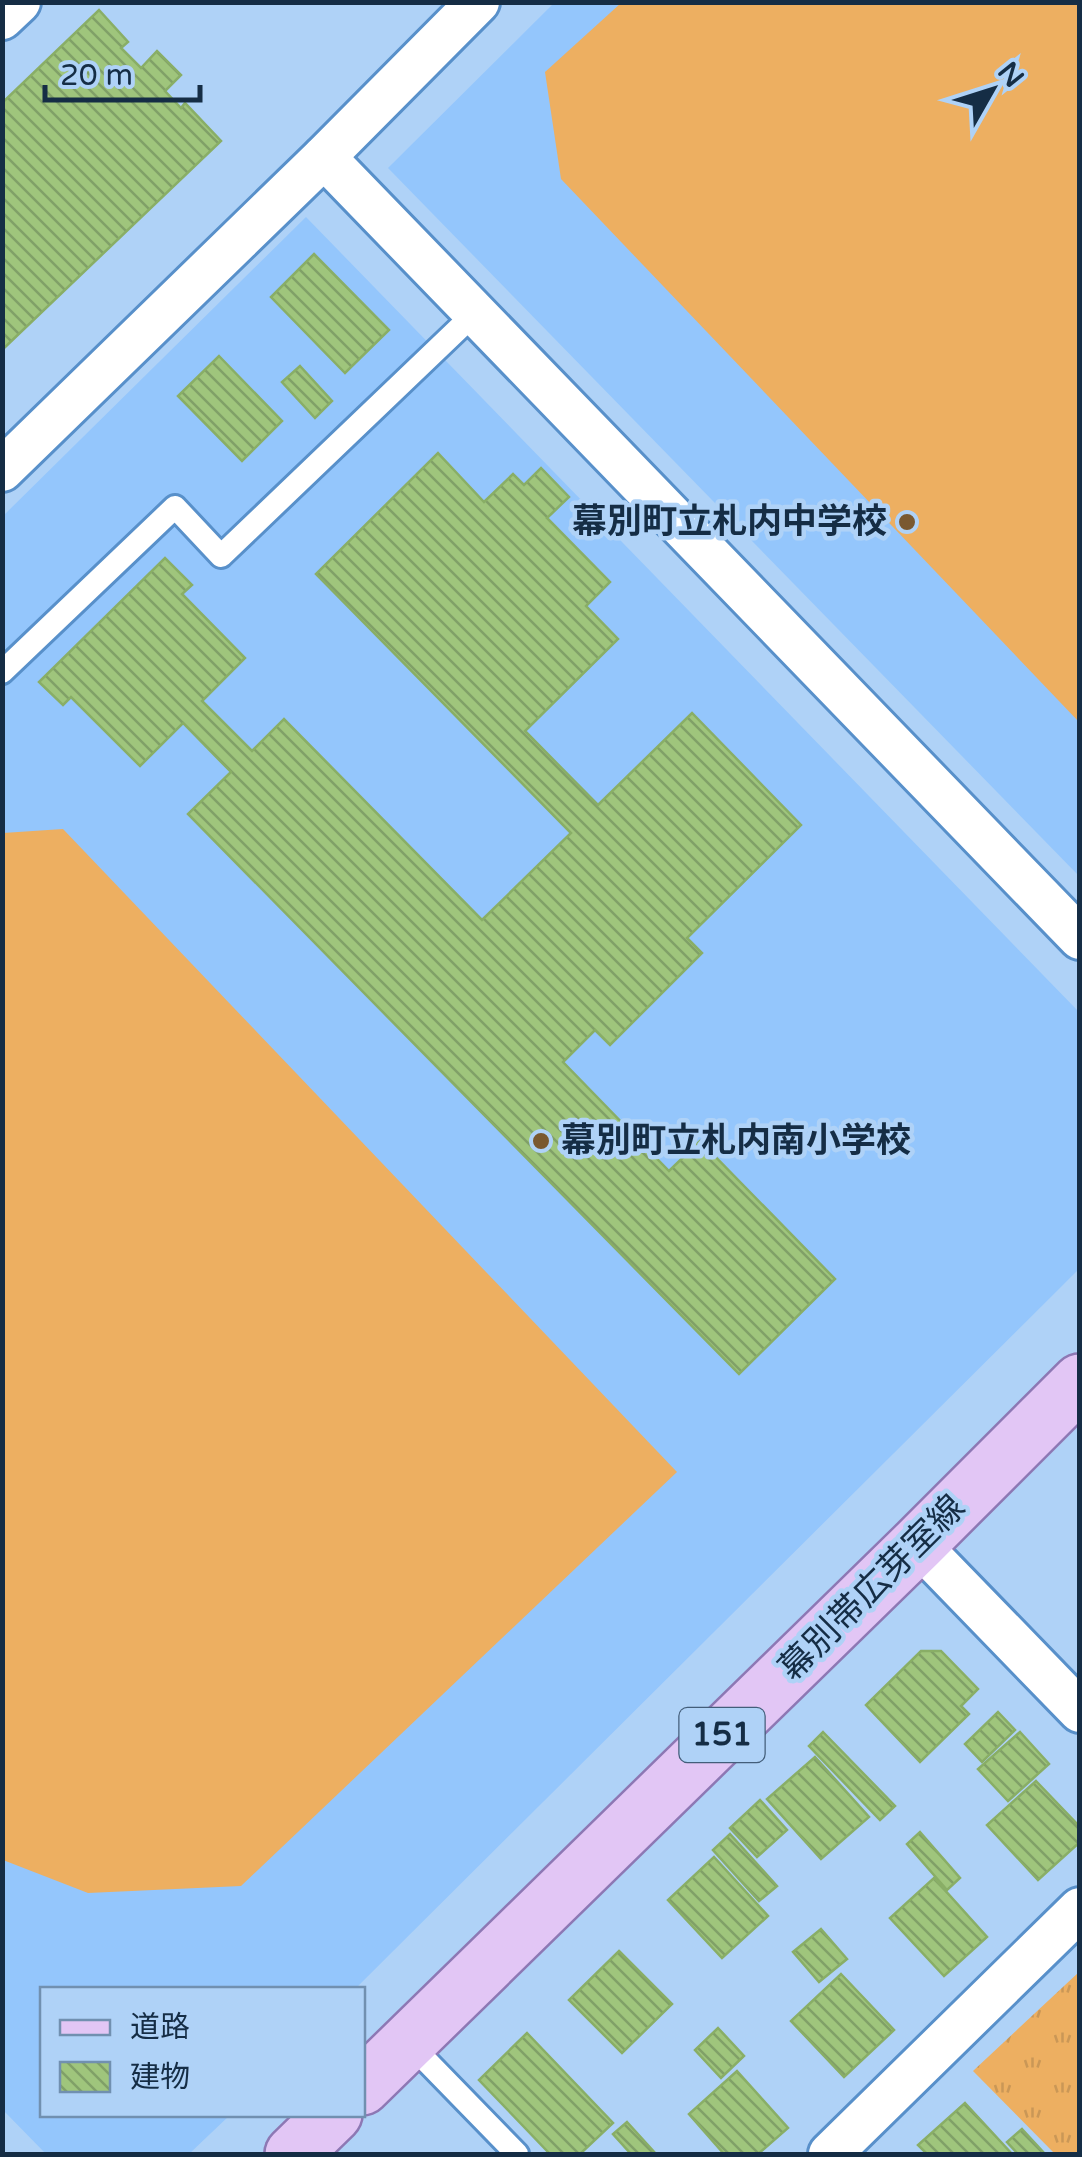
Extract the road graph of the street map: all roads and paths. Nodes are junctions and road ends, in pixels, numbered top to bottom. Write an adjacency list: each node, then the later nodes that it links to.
1 (19, 2): 3 (street)
2 (478, 2): 4 (street)
3 (2, 18)
4 (324, 157): 5 (street); 6 (street)
5 (476, 314): 7 (lane); 8 (street)
6 (2, 470)
7 (2, 672)
8 (1080, 938)
9 (1080, 1382): 10 (main road, 幕別帯広芽室線 / 151)
10 (918, 1544): 11 (street); 13 (main road, 幕別帯広芽室線 / 151)
11 (1080, 1710)
12 (1080, 1909): 18 (street)
13 (408, 2042): 14 (main road, 幕別帯広芽室線 / 151); 17 (lane)
14 (365, 2083)
15 (331, 2117): 16 (main road)
16 (293, 2154)
17 (517, 2154)
18 (830, 2154)

